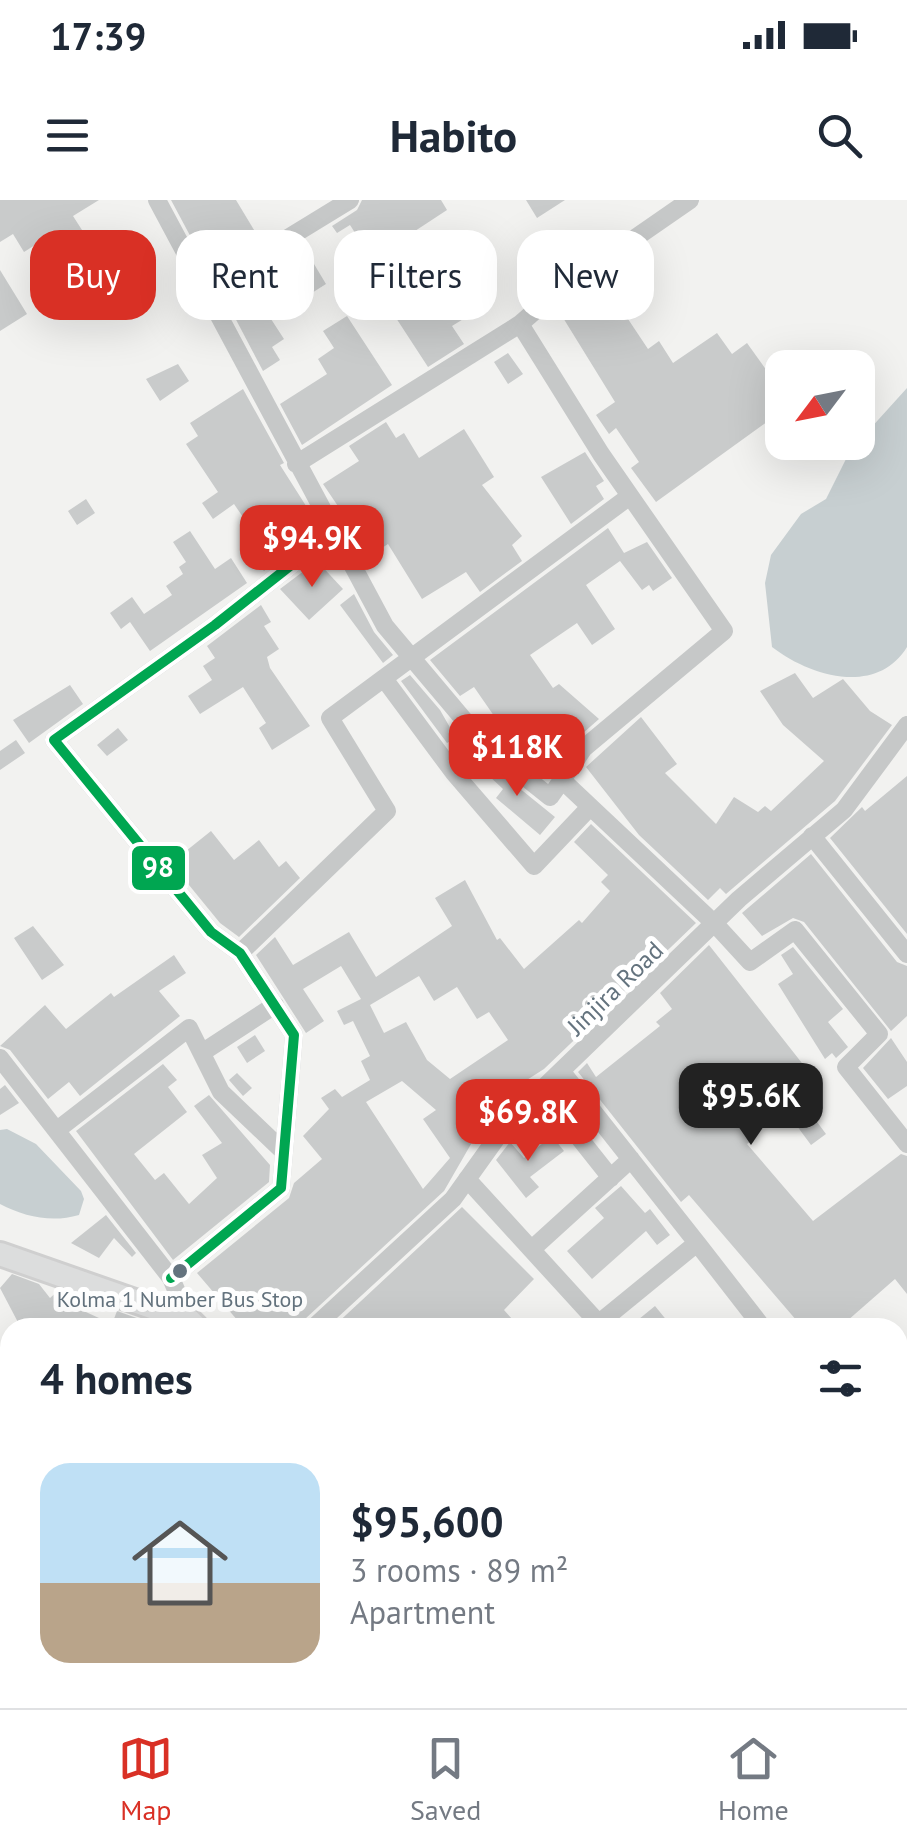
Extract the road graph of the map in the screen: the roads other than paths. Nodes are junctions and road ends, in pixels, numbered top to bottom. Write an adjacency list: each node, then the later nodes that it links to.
1 (157, 200): 5 (street)
2 (350, 200): 4 (street)
3 (690, 200): 7 (street)
4 (301, 230)
5 (176, 237)
6 (219, 320): 8 (street)
7 (520, 324): 8 (street); 9 (street)
8 (296, 464): 10 (street)
9 (630, 496): 11 (street); 14 (street)
10 (333, 532): 11 (street); 18 (street)
11 (414, 660): 12 (street); 14 (street)
12 (385, 680): 15 (street); 18 (street)
13 (907, 725): 16 (street, Jinjira Road)
14 (562, 780): 15 (street)
15 (590, 807): 17 (street)
16 (812, 836): 17 (street, Jinjira Road); 19 (street)
17 (716, 925): 23 (street, Jinjira Road); 26 (street)
18 (240, 952): 20 (street)
19 (907, 954)
20 (275, 1005): 21 (street); 27 (street)
21 (202, 1052): 25 (street); 27 (street)
22 (0, 1058): 25 (street)
23 (562, 1072): 24 (street, Jinjira Road); 28 (street)
24 (542, 1091): 29 (street); 30 (street, Jinjira Road)
25 (57, 1130): 34 (street)
26 (907, 1144)
27 (284, 1152): 34 (street)
28 (632, 1159): 29 (street); 31 (street)
29 (611, 1178): 32 (street)
30 (468, 1179): 32 (street); 37 (street, Jinjira Road)
31 (698, 1243): 39 (street); 40 (street)
32 (532, 1250): 38 (street)
33 (0, 1254): 35 (main road)
34 (171, 1278): 36 (street)
35 (176, 1318)
36 (190, 1318)
37 (324, 1318)
38 (591, 1318)
39 (608, 1318)
40 (755, 1318)

